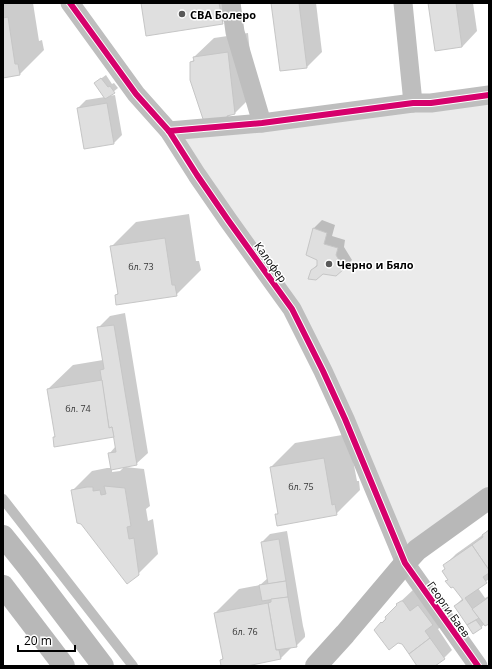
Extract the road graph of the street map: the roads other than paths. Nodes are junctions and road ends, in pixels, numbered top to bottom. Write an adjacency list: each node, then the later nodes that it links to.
1 (70, 3): 7 (street, Калофер)
2 (231, 3): 6 (street)
3 (403, 3): 5 (street)
4 (489, 95): 5 (street)
5 (413, 104): 6 (street)
6 (262, 123): 7 (street)
7 (169, 131): 11 (street, Калофер)
8 (489, 498): 11 (main road)
9 (3, 499): 17 (lane)
10 (3, 536): 16 (main road)
11 (405, 563): 18 (main road); 19 (street, Георги Баев)
12 (5, 591): 13 (main road)
13 (41, 636): 14 (main road); 15 (main road)
14 (45, 666)
15 (64, 666)
16 (103, 666)
17 (132, 666)
18 (316, 666)
19 (478, 666)

